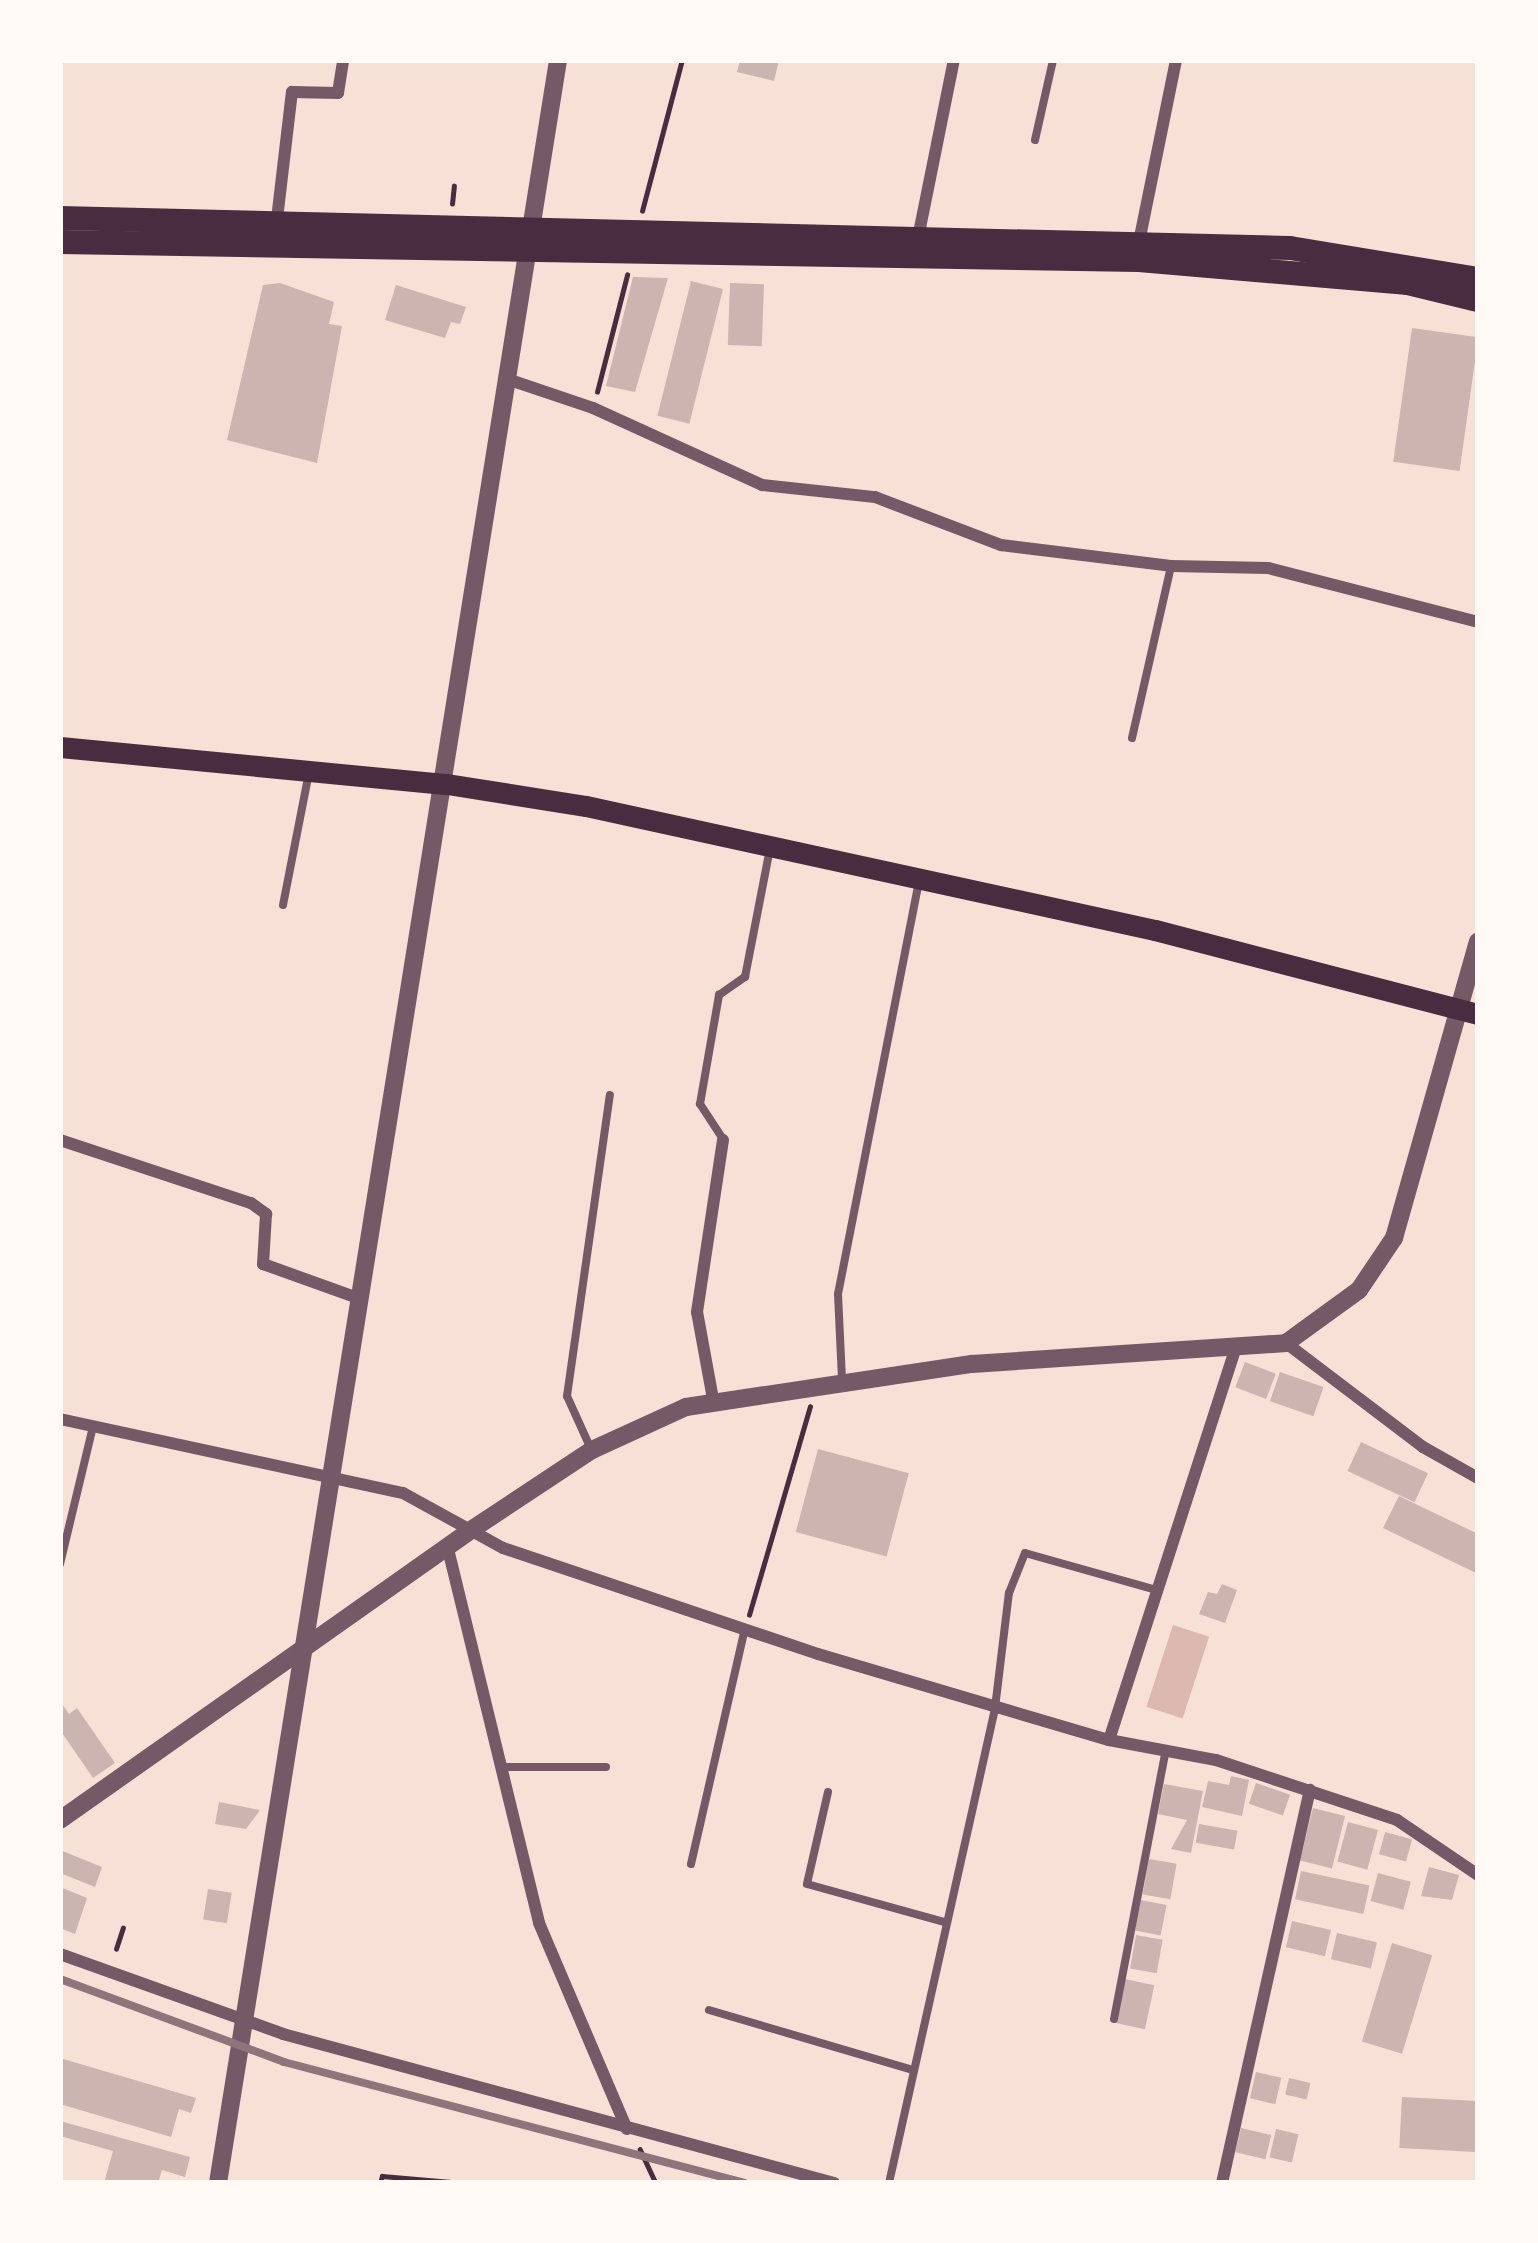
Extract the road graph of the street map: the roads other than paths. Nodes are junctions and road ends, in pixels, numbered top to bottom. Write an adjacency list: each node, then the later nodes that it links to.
1 (343, 60): 8 (street)
2 (557, 60): 9 (street)
3 (954, 60): 10 (street)
4 (1053, 60): 6 (lane)
5 (1176, 60): 13 (street)
6 (1036, 140)
7 (60, 218): 8 (highway)
8 (277, 219): 9 (highway)
9 (535, 226): 12 (highway); 14 (street)
10 (918, 238): 12 (highway); 13 (highway)
11 (60, 242): 14 (highway)
12 (634, 242): 14 (highway); 16 (highway)
13 (1139, 242): 15 (highway)
14 (532, 254): 17 (street)
15 (1478, 279)
16 (1478, 301)
17 (510, 380): 18 (street); 23 (street)
18 (1171, 566): 19 (street); 20 (lane)
19 (1478, 622)
20 (1132, 738)
21 (60, 747): 22 (main road)
22 (309, 771): 23 (main road); 26 (lane)
23 (447, 784): 24 (main road); 32 (street)
24 (770, 847): 25 (main road); 30 (lane)
25 (919, 881): 28 (main road); 35 (lane)
26 (283, 905)
27 (1478, 942): 28 (street)
28 (1470, 1012): 33 (street)
29 (610, 1095): 39 (lane)
30 (723, 1139): 36 (street)
31 (60, 1140): 32 (street)
32 (361, 1299): 40 (street)
33 (1286, 1343): 34 (street); 41 (street)
34 (1234, 1350): 35 (street); 45 (street)
35 (842, 1381): 36 (street)
36 (712, 1400): 39 (street)
37 (60, 1419): 38 (street)
38 (93, 1425): 40 (street); 44 (lane)
39 (592, 1450): 42 (street)
40 (331, 1474): 42 (street); 47 (street)
41 (1478, 1478)
42 (468, 1532): 43 (street); 46 (street)
43 (448, 1549): 47 (street); 51 (street)
44 (60, 1564)
45 (1157, 1590): 48 (lane); 49 (street)
46 (745, 1627): 48 (street); 56 (lane)
47 (303, 1648): 55 (street); 62 (street)
48 (995, 1708): 49 (street); 58 (lane)
49 (1109, 1740): 50 (street)
50 (1166, 1753): 53 (street); 61 (lane)
51 (505, 1767): 52 (lane); 64 (street)
52 (606, 1767)
53 (1310, 1790): 57 (street); 68 (street)
54 (828, 1792): 58 (lane)
55 (60, 1820)
56 (691, 1864)
57 (1478, 1875)
58 (944, 1922): 63 (lane)
59 (60, 1954): 62 (street)
60 (709, 2010): 63 (lane)
61 (1114, 2019)
62 (247, 2020): 64 (street); 65 (street)
63 (913, 2070): 67 (lane)
64 (627, 2129): 66 (street)
65 (218, 2183)
66 (834, 2183)
67 (889, 2183)
68 (1222, 2183)

